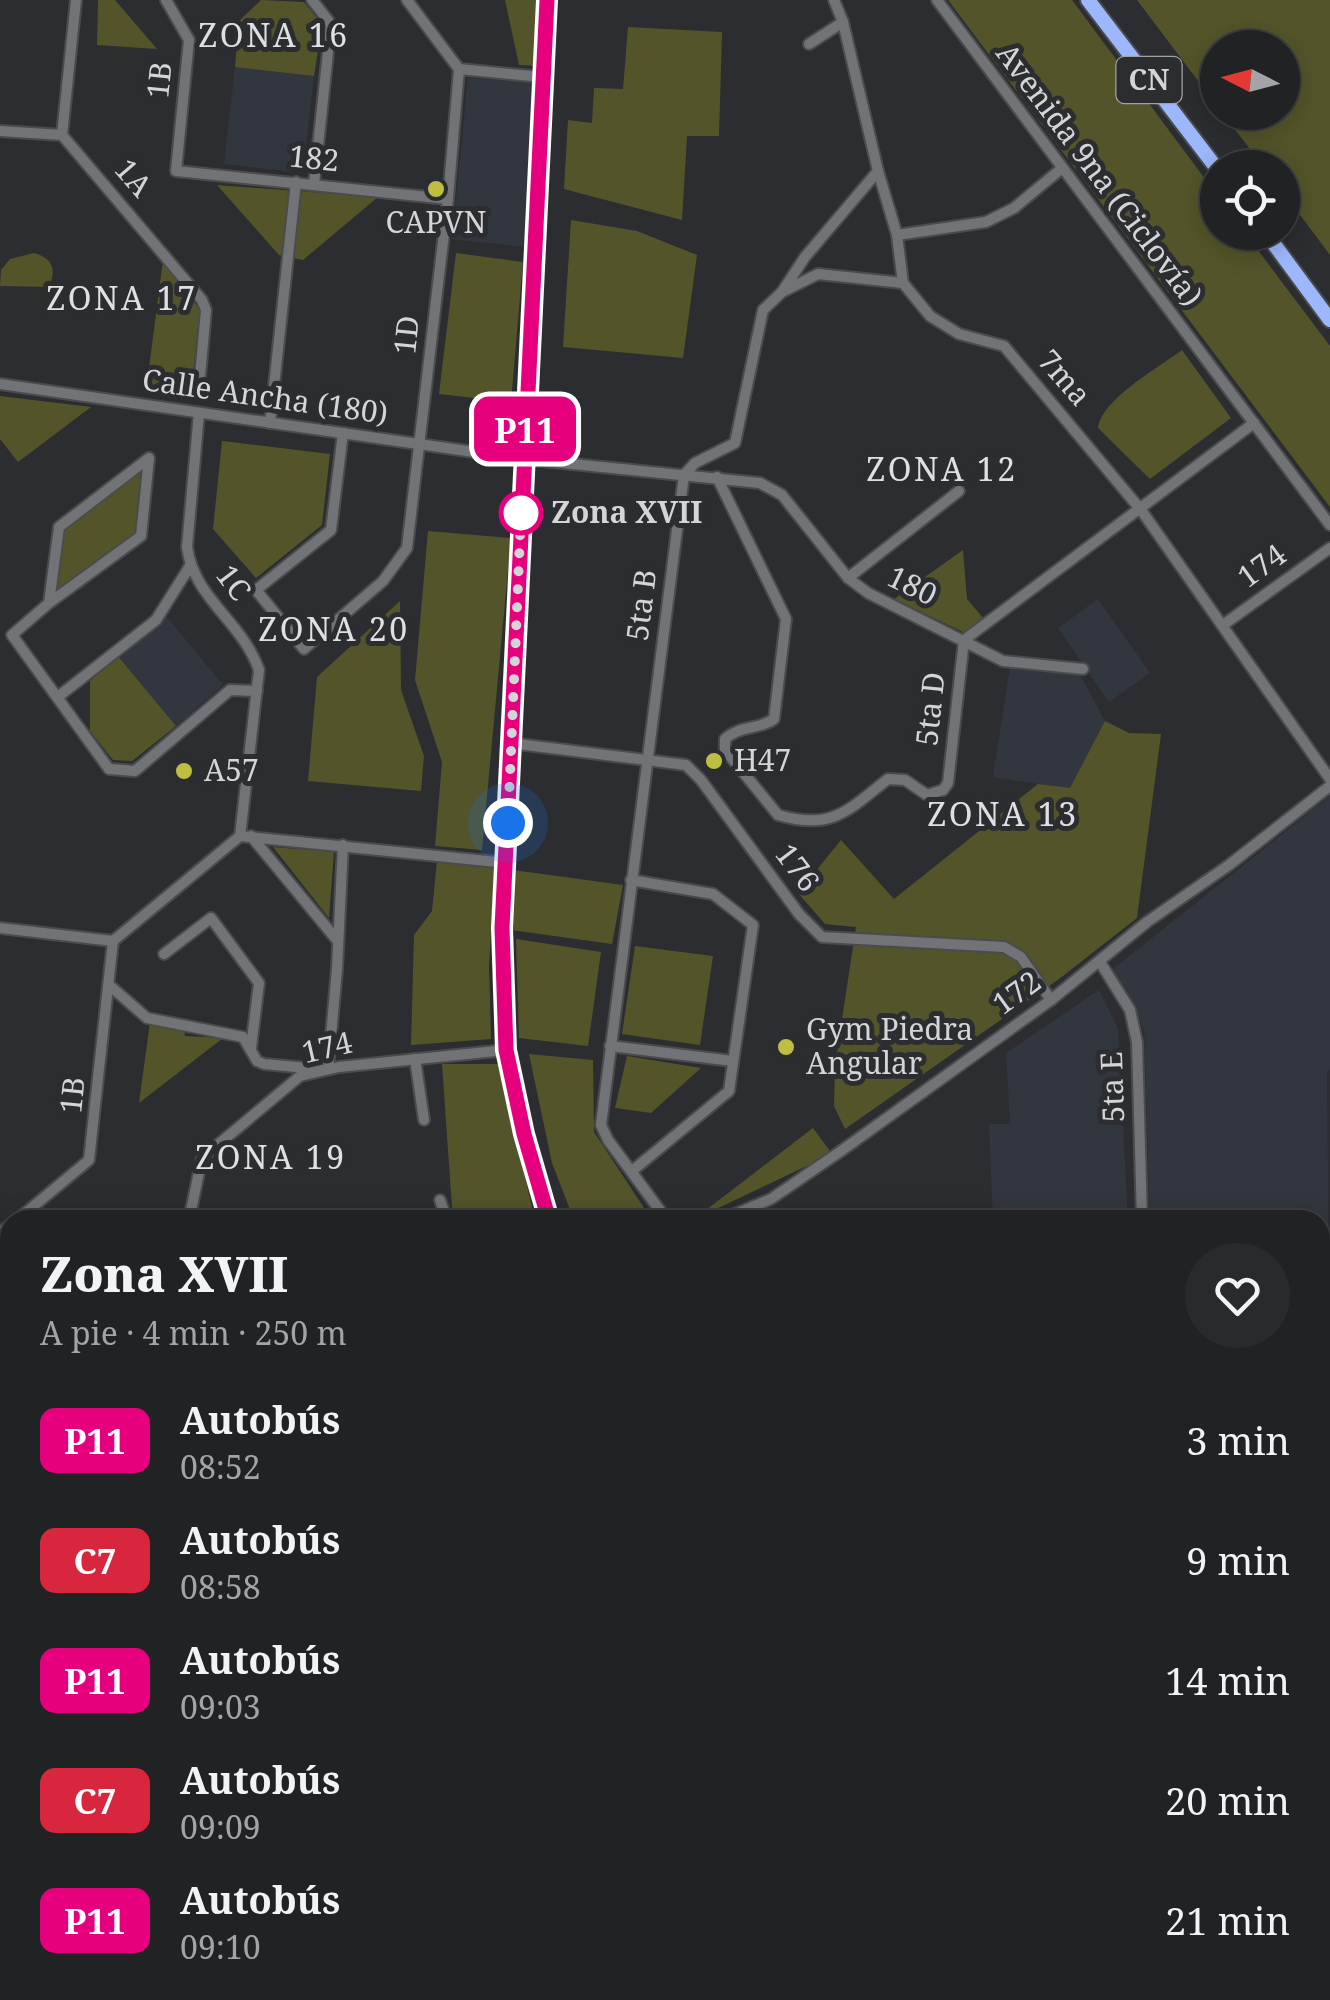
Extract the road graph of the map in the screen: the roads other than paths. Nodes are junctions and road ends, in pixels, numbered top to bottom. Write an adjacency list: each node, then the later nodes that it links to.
1 (76, 0): 14 (street)
2 (166, 0): 17 (street, 1B)
3 (312, 0): 20 (street)
4 (407, 0): 11 (street)
5 (546, 0): 12 (main road)
6 (834, 0): 9 (street)
7 (938, 0): 16 (street, Avenida 9na (Ciclovía))
8 (1088, 0): 15 (highway, CN)
9 (843, 22): 10 (street); 18 (street)
10 (809, 44)
11 (459, 69): 12 (street); 21 (street, 1D)
12 (542, 77): 34 (main road)
13 (0, 131): 14 (street)
14 (62, 135): 27 (street, 1A)
15 (1203, 150)
16 (1061, 169): 22 (street); 31 (street, Avenida 9na (Ciclovía))
17 (176, 171): 19 (street, 182)
18 (878, 171): 22 (street); 25 (street)
19 (296, 182): 20 (street, 182); 30 (street)
20 (314, 184): 21 (street, 182)
21 (448, 199): 33 (street, 1D)
22 (897, 235): 24 (street)
23 (1278, 250): 26 (highway)
24 (903, 283): 25 (street); 38 (street, 7ma)
25 (782, 292): 35 (street)
26 (1330, 320)
27 (200, 376)
28 (0, 384): 29 (street, Calle Ancha (180))
29 (198, 413): 30 (street, Calle Ancha (180)); 41 (street, 1C)
30 (270, 423): 32 (street, Calle Ancha (180))
31 (1254, 423): 38 (street); 39 (street)
32 (343, 433): 33 (street, Calle Ancha (180)); 33 (street, 1D)
33 (420, 444): 34 (street, Calle Ancha (180))
34 (523, 458): 35 (street, 180); 49 (main road)
35 (684, 474): 36 (street, 180); 50 (street, 5ta B)
36 (717, 477): 42 (street, 180); 45 (street, 5ta D)
37 (959, 491): 42 (street)
38 (1140, 510): 44 (street, 7ma); 45 (street)
39 (1330, 525)
40 (1330, 548): 44 (street, 174)
41 (190, 566): 47 (street, 1C); 48 (street)
42 (848, 578): 45 (street, 180)
43 (49, 603): 43 (street); 48 (street)
44 (1222, 625): 51 (street, 7ma)
45 (964, 640): 46 (street, 180)
46 (1083, 669)
47 (257, 691): 48 (street); 52 (street, 1C)
48 (59, 696)
49 (510, 743): 50 (street, 176); 54 (main road)
50 (647, 762): 55 (street, 5ta B); 62 (street, 176)
51 (1330, 783): 60 (street, 172)
52 (245, 836): 53 (street); 57 (street); 58 (street)
53 (343, 845): 54 (street); 58 (street)
54 (507, 862): 65 (main road)
55 (632, 880): 63 (street, 5ta B); 67 (street)
56 (0, 928): 57 (street)
57 (113, 940): 61 (street, 1B)
58 (338, 941): 68 (street)
59 (164, 954): 64 (street)
60 (1100, 962): 62 (street, 172); 78 (street, 5ta E)
61 (109, 985): 64 (street); 72 (street, 1B)
62 (1051, 1000): 77 (street, 172)
63 (610, 1046): 67 (street); 70 (street, 5ta B)
64 (251, 1048): 68 (street)
65 (506, 1050): 66 (street, 174); 75 (main road)
66 (415, 1059): 68 (street, 174); 69 (street)
67 (733, 1061): 70 (street)
68 (328, 1069): 73 (street, 174)
69 (424, 1120)
70 (632, 1171): 76 (street, 5ta B)
71 (440, 1200): 74 (street)
72 (28, 1210)
73 (190, 1210)
74 (444, 1210)
75 (545, 1210)
76 (659, 1210)
77 (745, 1210)
78 (1142, 1210)

